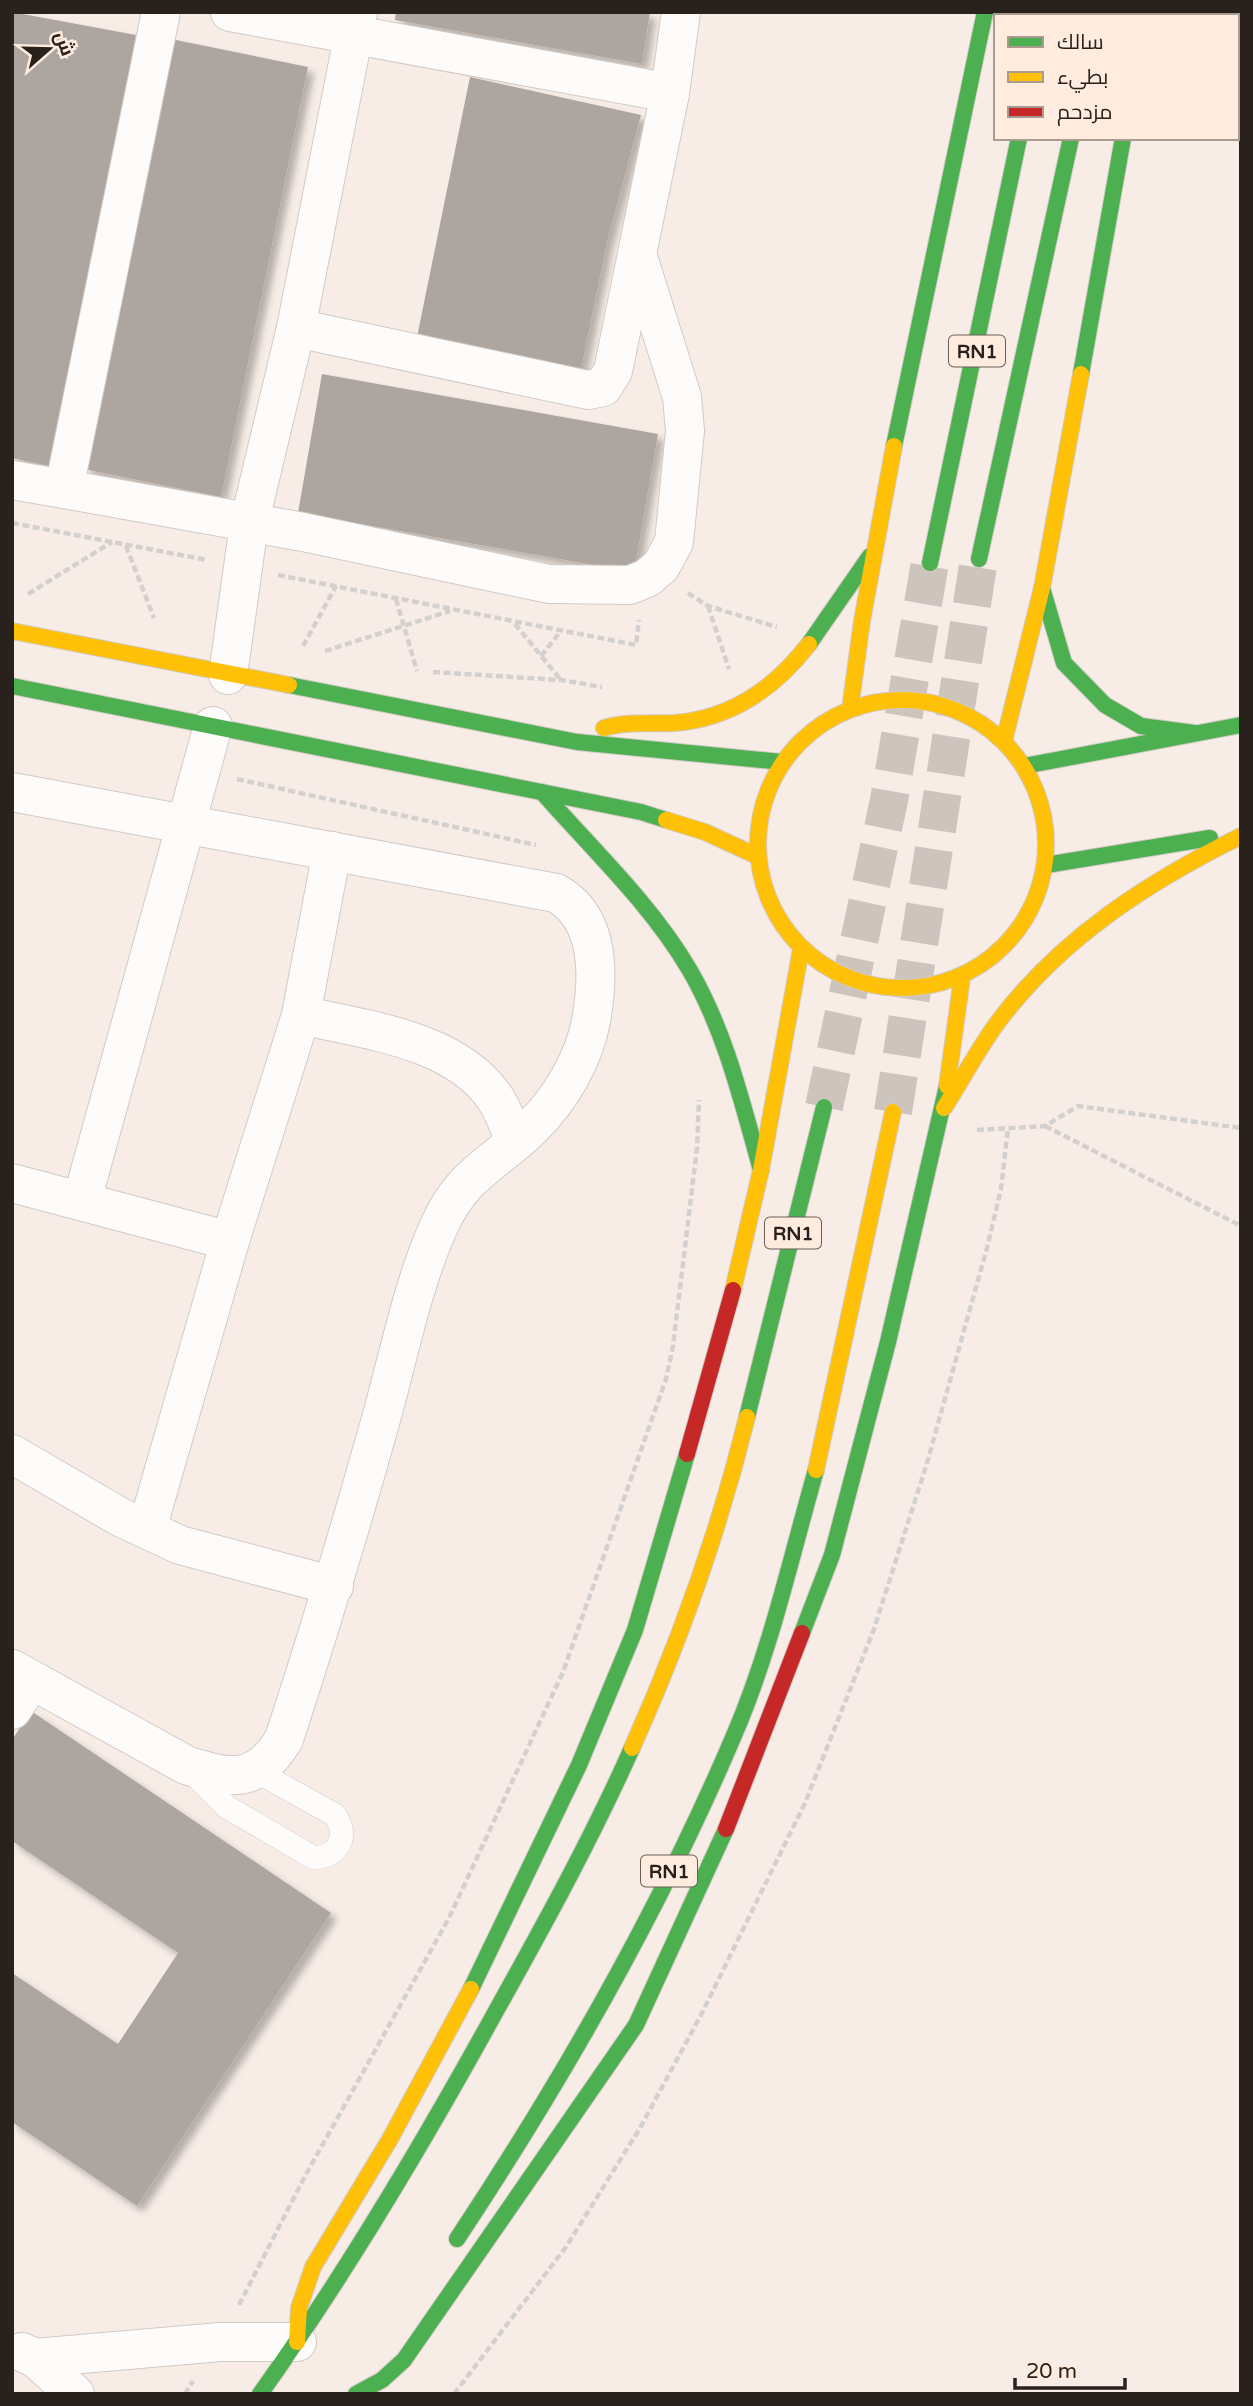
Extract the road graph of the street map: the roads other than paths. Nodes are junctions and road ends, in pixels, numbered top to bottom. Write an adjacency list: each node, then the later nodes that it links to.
1 (161, 12): 13 (street)
2 (230, 12): 5 (street)
3 (681, 12): 6 (street)
4 (985, 12): 15 (main road)
5 (356, 23): 6 (street); 11 (street)
6 (670, 93): 10 (street)
7 (1019, 140): 17 (main road, RN1)
8 (1071, 140): 16 (main road, RN1)
9 (1123, 140): 18 (main road)
10 (637, 254): 11 (street); 14 (street)
11 (296, 328): 14 (street)
12 (12, 480): 13 (street)
13 (64, 489): 14 (street)
14 (249, 524): 20 (street)
15 (870, 556): 22 (main road); 27 (main road)
16 (979, 559)
17 (930, 563)
18 (1042, 588): 25 (main road); 26 (main road)
19 (12, 631): 20 (main road)
20 (228, 675): 27 (main road)
21 (12, 686): 24 (main road)
22 (850, 709): 26 (main road); 28 (main road)
23 (1241, 724): 25 (main road)
24 (214, 726): 31 (main road); 32 (street)
25 (1194, 733): 29 (main road)
26 (1004, 741): 29 (main road)
27 (577, 742): 28 (main road)
28 (782, 762): 35 (main road)
29 (1024, 766): 36 (main road)
30 (12, 792): 32 (street)
31 (542, 792): 35 (main road); 44 (main road)
32 (188, 826): 34 (street); 46 (street)
33 (1241, 834): 36 (main road); 41 (main road)
34 (332, 851): 39 (street); 43 (street)
35 (757, 856): 37 (main road)
36 (1046, 865): 38 (main road)
37 (801, 949): 38 (main road); 44 (main road)
38 (961, 978): 41 (main road)
39 (302, 1015): 43 (street); 47 (street)
40 (824, 1107): 55 (main road, RN1)
41 (944, 1108): 60 (main road)
42 (893, 1112): 54 (main road, RN1)
43 (515, 1142): 50 (street)
44 (761, 1170): 55 (main road)
45 (12, 1183): 46 (street)
46 (82, 1200): 47 (street)
47 (230, 1241): 49 (street)
48 (12, 1454): 49 (street)
49 (147, 1530): 50 (street)
50 (334, 1586): 53 (street)
51 (19, 1686): 52 (street)
52 (186, 1765): 53 (street); 53 (lane)
53 (256, 1771)
54 (452, 2248)
55 (298, 2342): 56 (street); 59 (main road, RN1)
56 (24, 2353): 58 (street)
57 (367, 2371): 60 (main road)
58 (75, 2394)
59 (260, 2394)
60 (354, 2394)

